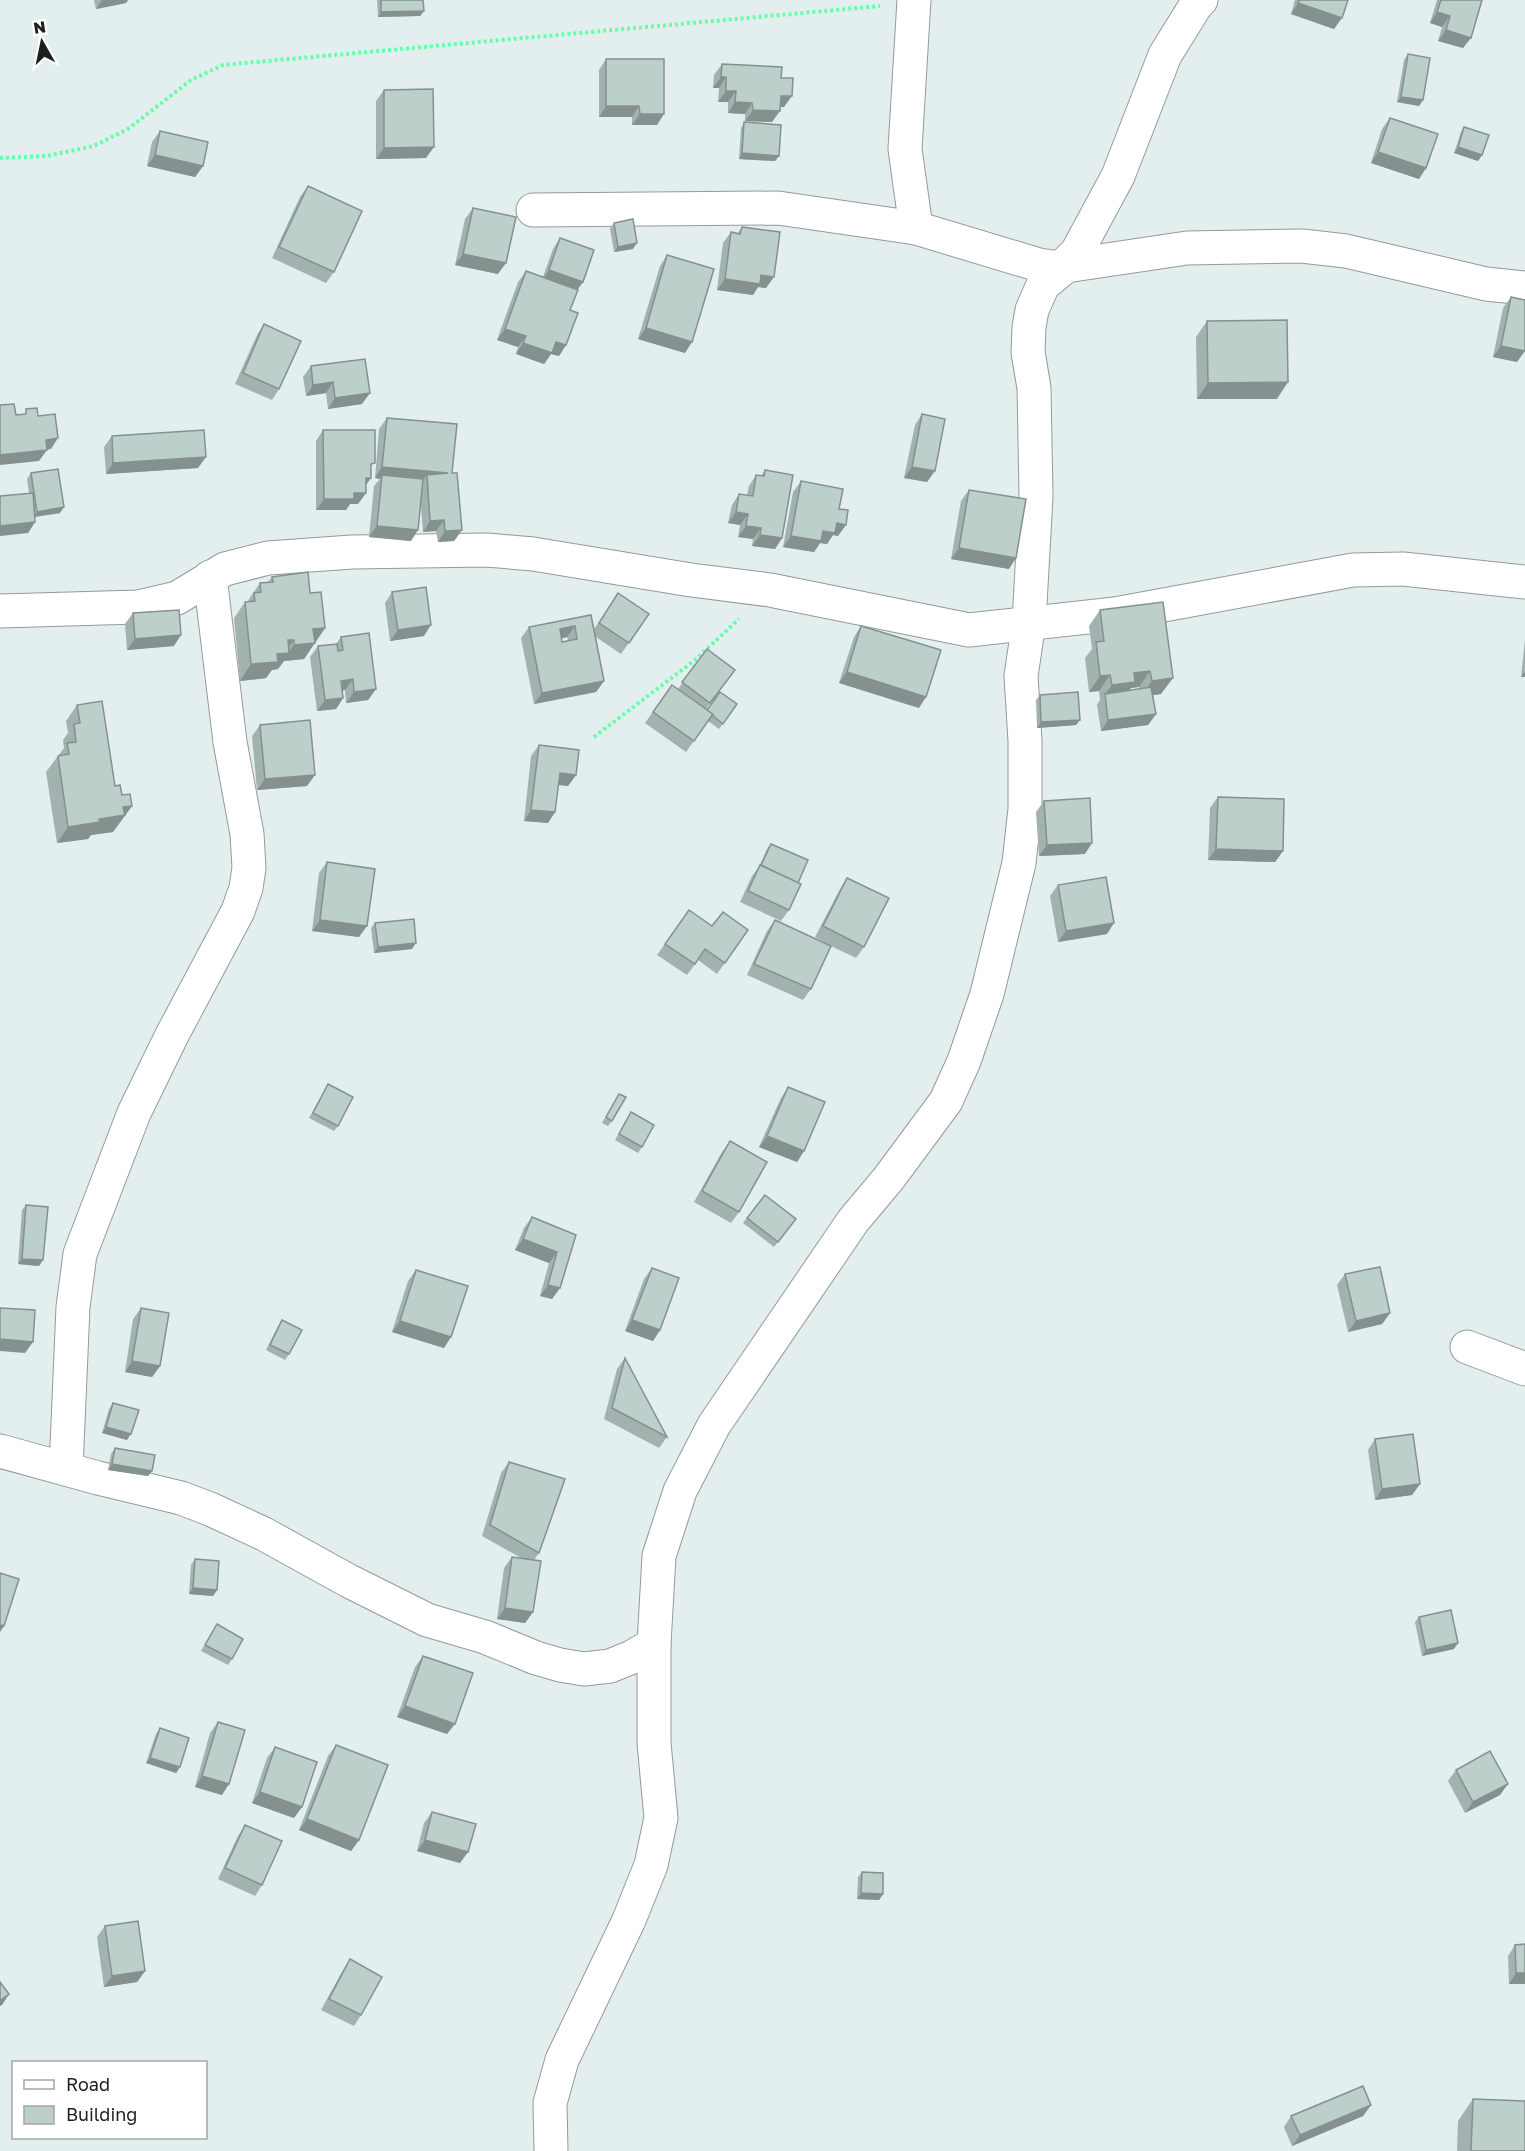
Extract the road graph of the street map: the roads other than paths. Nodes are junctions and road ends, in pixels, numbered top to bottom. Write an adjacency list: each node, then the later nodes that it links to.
1 (1201, 0): 5 (street)
2 (914, 1): 4 (street)
3 (533, 210): 4 (street)
4 (916, 228): 5 (street)
5 (1061, 268): 6 (street); 10 (street)
6 (1525, 288)
7 (210, 577): 9 (street); 10 (street); 14 (street)
8 (1525, 582): 10 (street)
9 (0, 611)
10 (1029, 622): 15 (street)
11 (1467, 1347): 12 (street)
12 (1525, 1369)
13 (0, 1451): 14 (street)
14 (66, 1469): 15 (street)
15 (654, 1644): 16 (street)
16 (551, 2151)

